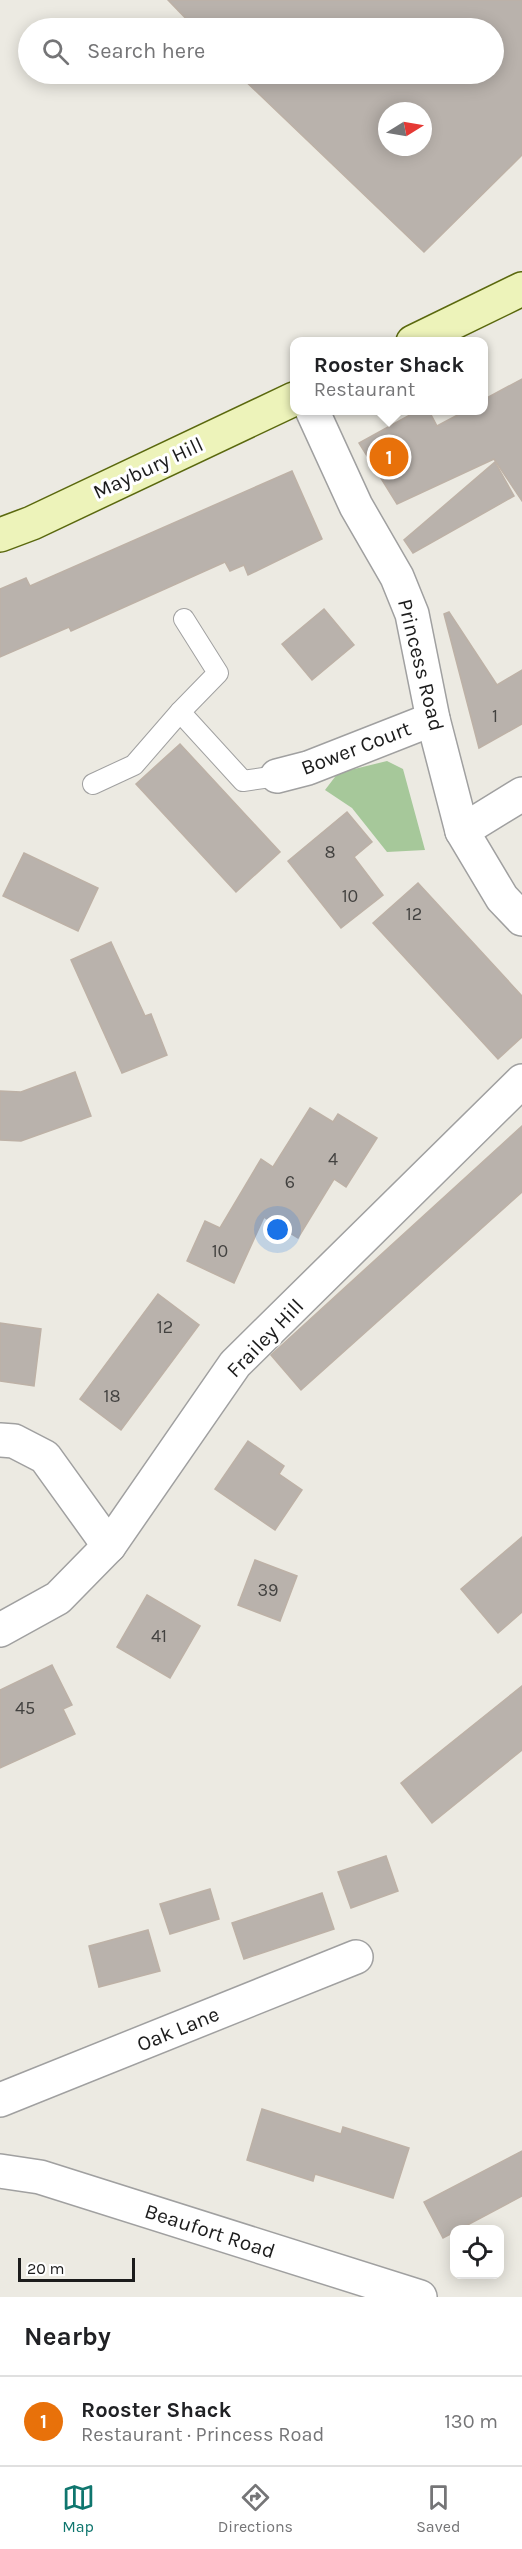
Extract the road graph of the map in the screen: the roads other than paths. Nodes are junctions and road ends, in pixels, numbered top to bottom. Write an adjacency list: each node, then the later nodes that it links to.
1 (522, 289): 2 (street)
2 (422, 337)
3 (290, 401): 5 (street, Maybury Hill)
4 (314, 415): 8 (street, Princess Road)
5 (0, 535)
6 (184, 619): 7 (lane)
7 (180, 712): 9 (lane); 10 (lane)
8 (433, 719): 9 (street, Bower Court); 12 (street, Princess Road)
9 (277, 776)
10 (93, 784)
11 (522, 794): 12 (street)
12 (462, 831): 13 (street, Princess Road)
13 (522, 919)
14 (522, 1081): 16 (street, Frailey Hill)
15 (0, 1440): 16 (street)
16 (109, 1546): 17 (street, Frailey Hill)
17 (0, 1630)
18 (356, 1957): 19 (street, Oak Lane)
19 (0, 2100)
20 (0, 2171): 21 (street, Beaufort Road)
21 (420, 2297)

